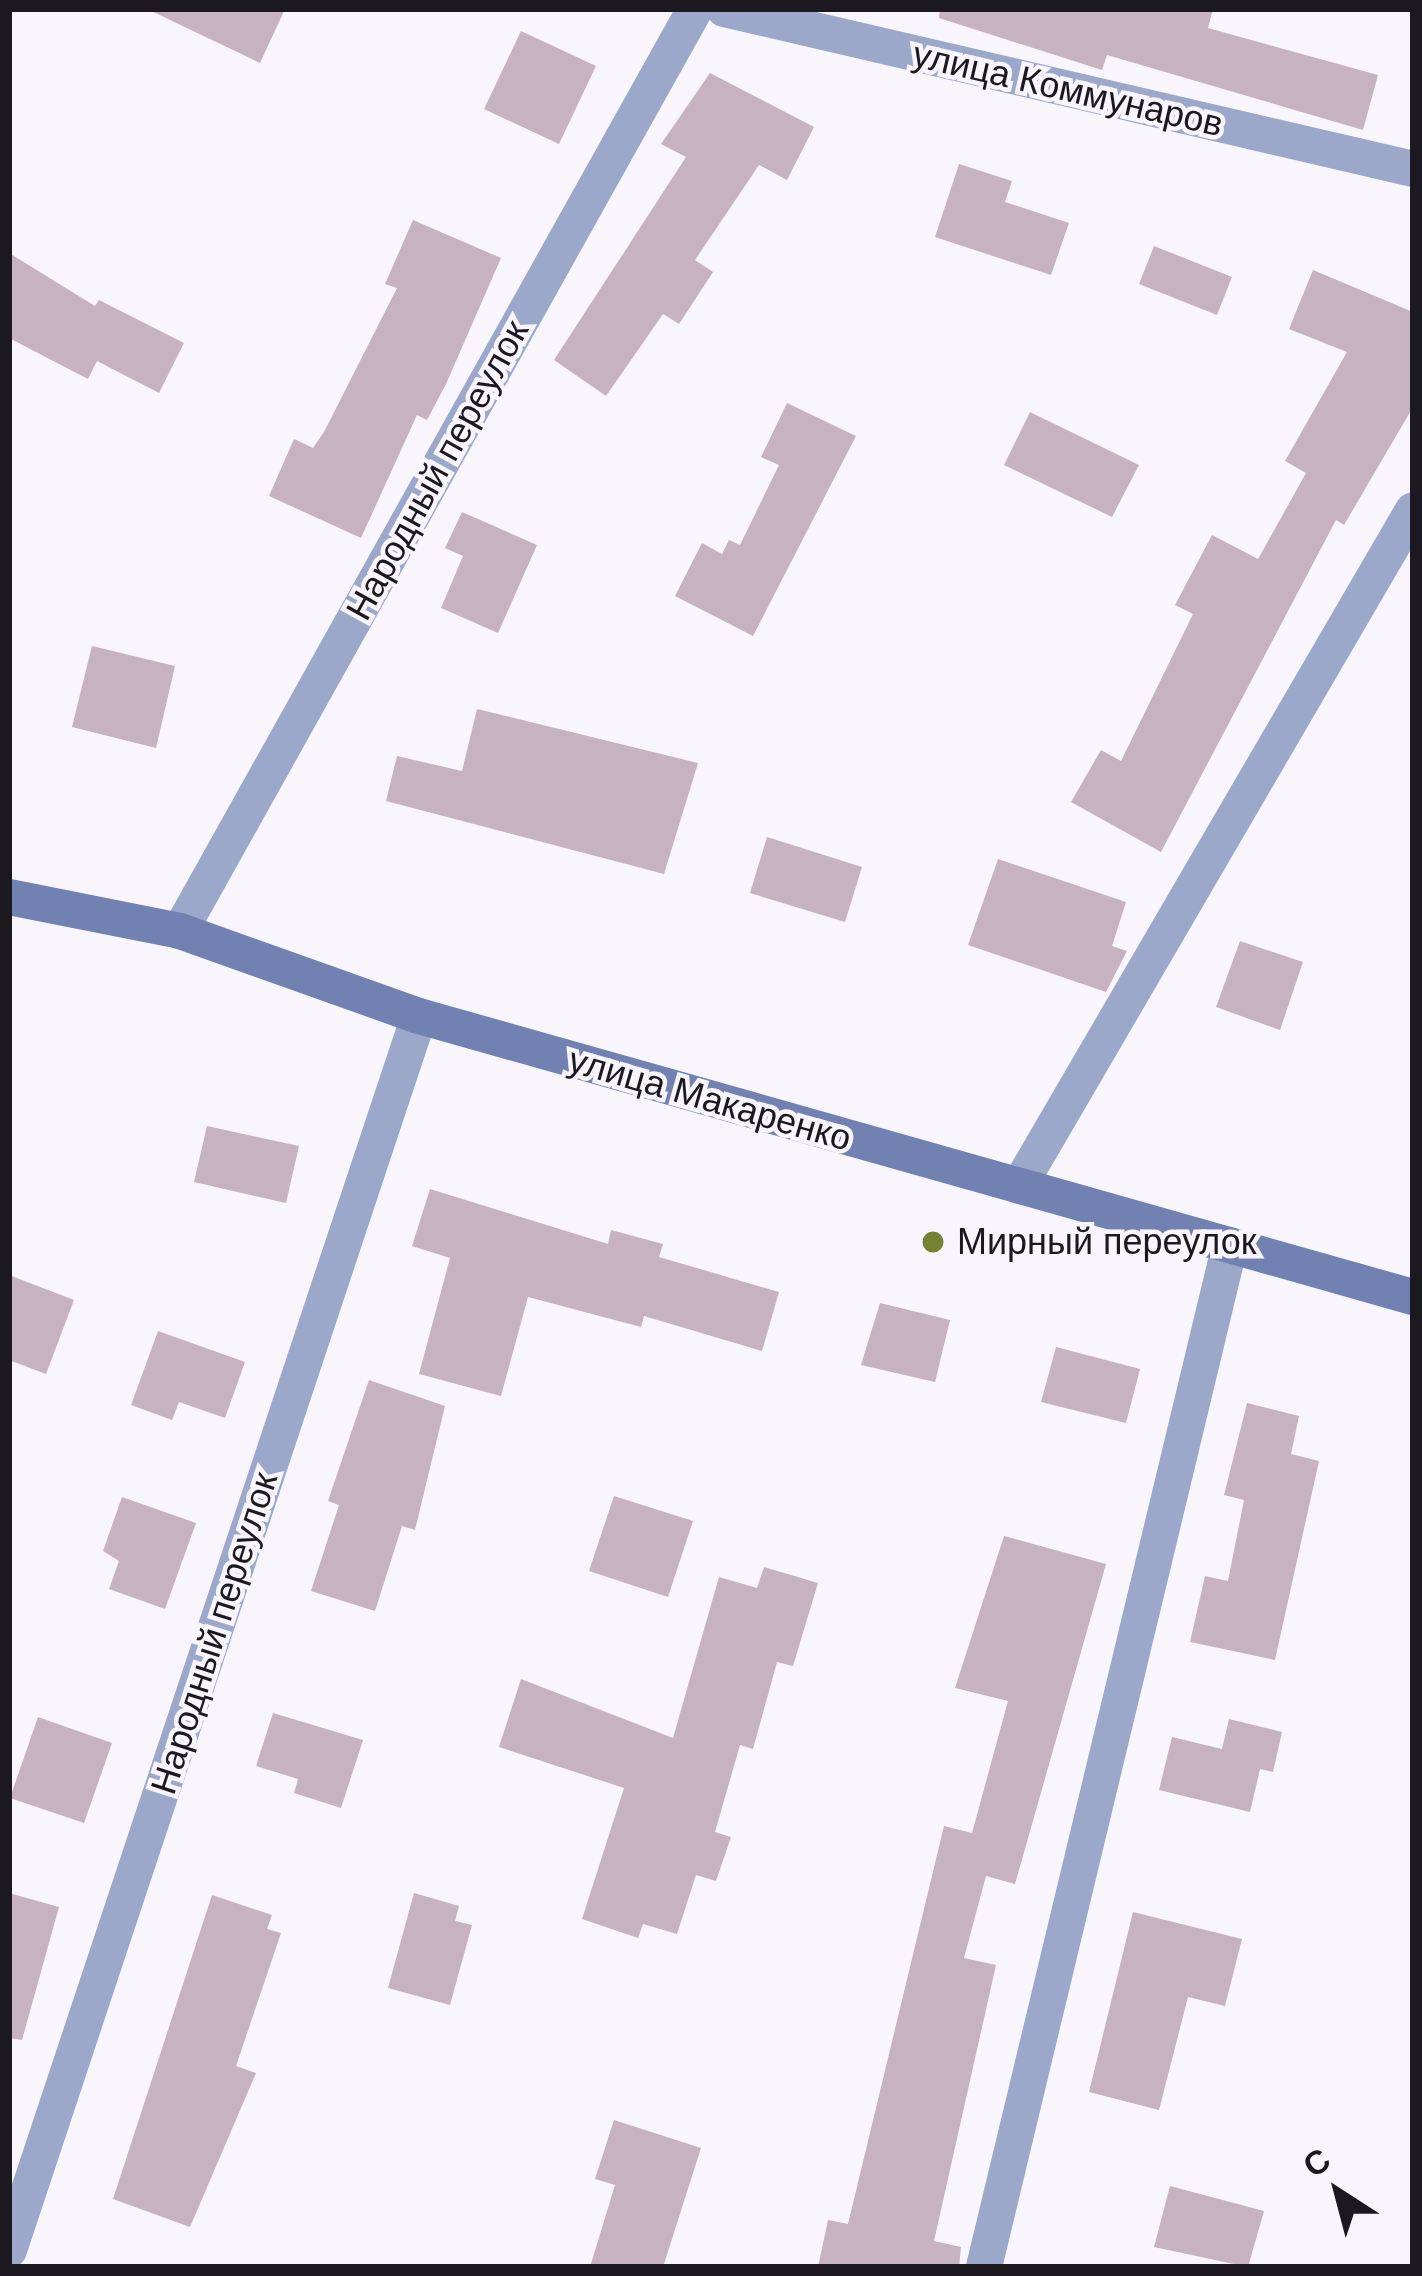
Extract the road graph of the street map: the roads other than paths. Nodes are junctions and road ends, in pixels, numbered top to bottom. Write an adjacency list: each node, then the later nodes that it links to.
1 (695, 9): 6 (street, Народный переулок)
2 (724, 9): 3 (street, улица Коммунаров)
3 (1413, 169)
4 (1413, 510): 8 (street)
5 (9, 897): 6 (main road, улица Макаренко)
6 (180, 931): 7 (main road, улица Макаренко)
7 (419, 1016): 8 (main road, улица Макаренко); 11 (street, Народный переулок)
8 (1019, 1186): 9 (main road, улица Макаренко)
9 (1230, 1245): 10 (main road, улица Макаренко); 12 (street)
10 (1413, 1297)
11 (9, 2250)
12 (984, 2267)

